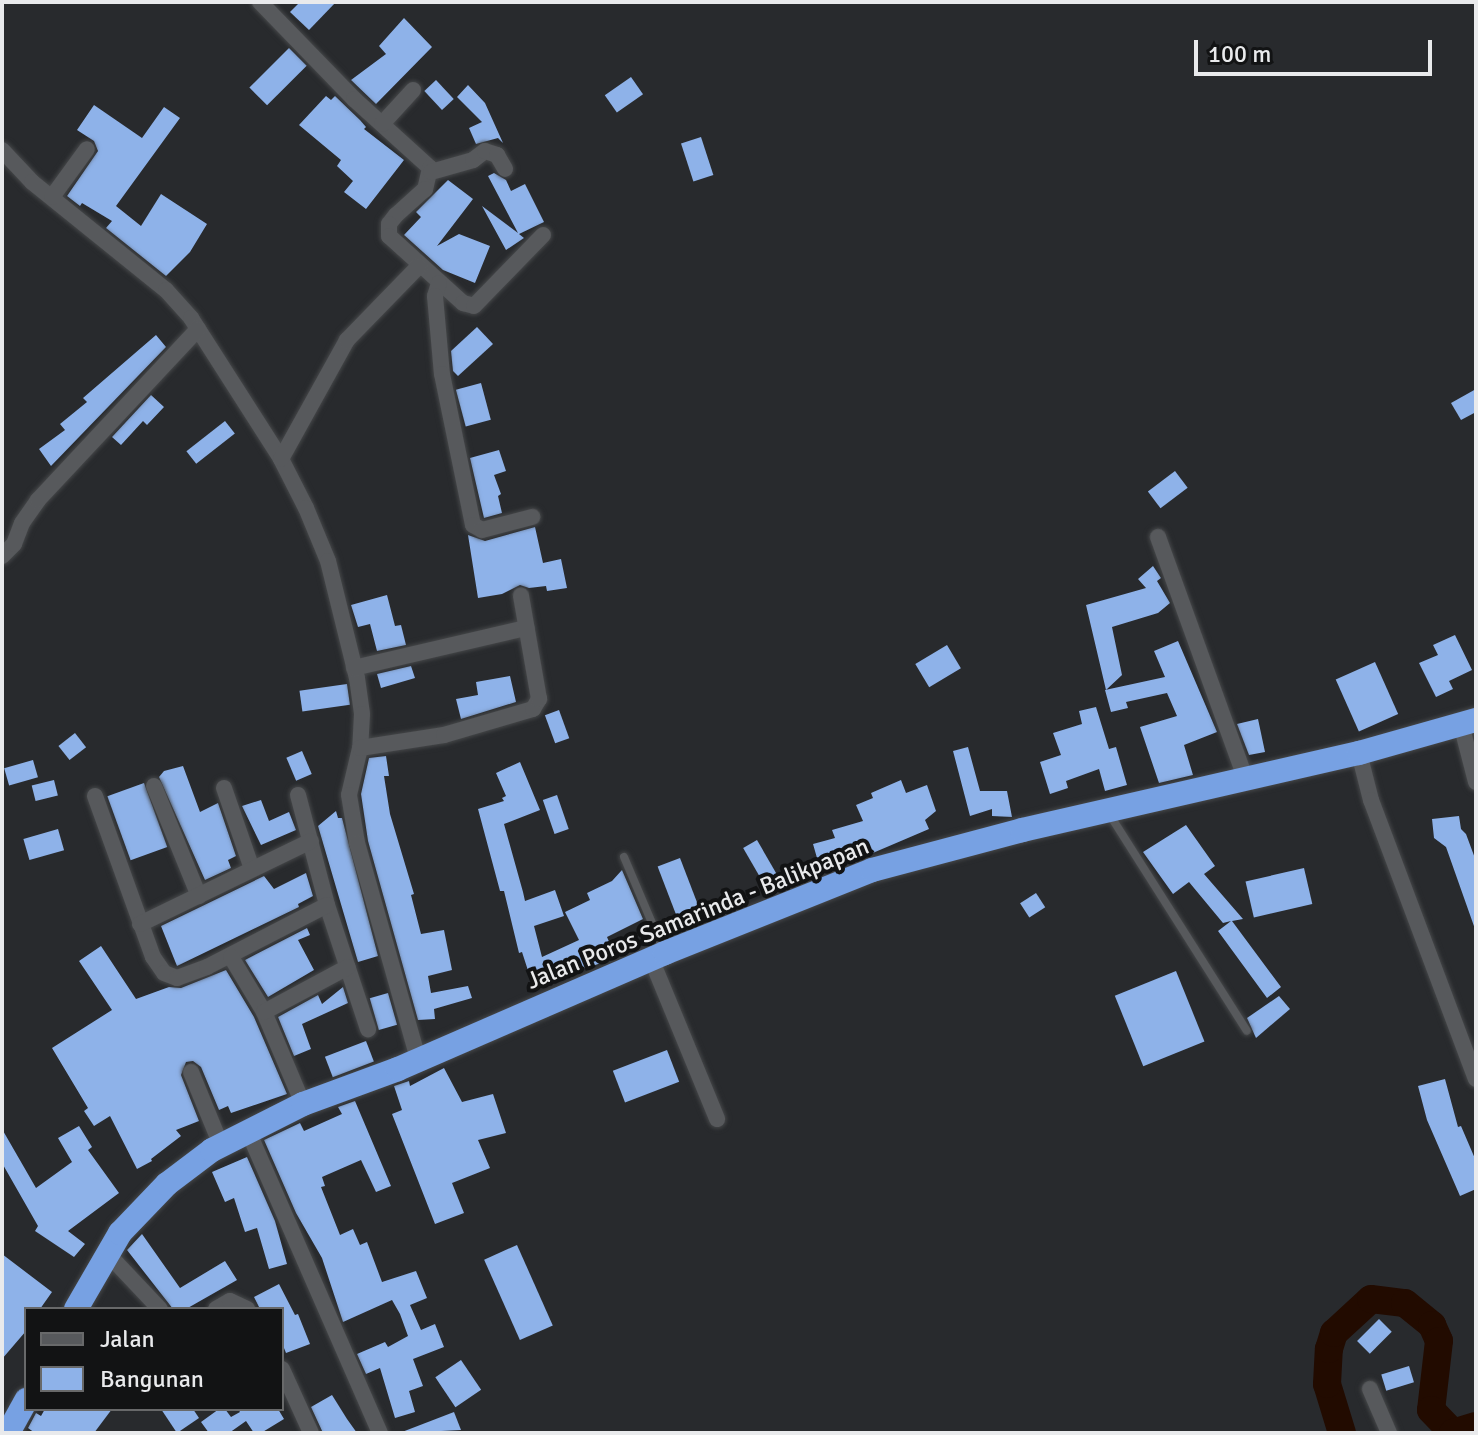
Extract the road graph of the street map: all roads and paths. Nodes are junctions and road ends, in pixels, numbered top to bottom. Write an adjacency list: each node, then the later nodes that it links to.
1 (260, 2): 3 (street)
2 (413, 90): 3 (street)
3 (382, 124): 7 (street)
4 (87, 149): 8 (street)
5 (2, 150): 8 (street)
6 (505, 169): 7 (street)
7 (431, 172): 10 (street)
8 (52, 197): 12 (street)
9 (543, 235): 11 (street)
10 (419, 266): 11 (street); 13 (street)
11 (439, 283): 14 (street)
12 (198, 329): 13 (street); 16 (street)
13 (281, 459): 19 (street)
14 (532, 517)
15 (1158, 537): 23 (street)
16 (2, 556)
17 (521, 596): 18 (street)
18 (526, 628): 19 (street); 21 (street)
19 (354, 668): 21 (street)
20 (1468, 722): 22 (highway, Jalan Poros Samarinda - Balikpapan); 24 (street)
21 (360, 748): 42 (street)
22 (1359, 753): 23 (highway, Jalan Poros Samarinda - Balikpapan); 44 (street)
23 (1245, 777): 29 (highway, Jalan Poros Samarinda - Balikpapan)
24 (1476, 782)
25 (154, 786): 33 (street)
26 (224, 788): 32 (street)
27 (298, 795): 30 (street)
28 (95, 796): 35 (street)
29 (1108, 811): 37 (highway, Jalan Poros Samarinda - Balikpapan); 41 (lane)
30 (311, 841): 32 (street); 34 (street)
31 (624, 857): 37 (lane)
32 (252, 869): 33 (street)
33 (199, 896): 35 (street)
34 (327, 905): 36 (street); 38 (street)
35 (140, 924): 36 (street)
36 (231, 957): 39 (street)
37 (658, 957): 42 (highway, Jalan Poros Samarinda - Balikpapan); 46 (street)
38 (348, 967): 39 (street); 40 (street)
39 (264, 1012): 45 (street)
40 (368, 1029)
41 (1247, 1031)
42 (418, 1059): 45 (highway, Jalan Poros Samarinda - Balikpapan)
43 (191, 1072): 48 (street)
44 (1476, 1079)
45 (303, 1104): 47 (highway, Jalan Poros Samarinda - Balikpapan)
46 (717, 1119)
47 (248, 1131): 48 (highway, Jalan Poros Samarinda - Balikpapan); 59 (street)
48 (221, 1145): 49 (highway, Jalan Poros Samarinda - Balikpapan)
49 (107, 1253): 50 (highway, Jalan Poros Samarinda - Balikpapan); 51 (street)
50 (77, 1307)
51 (158, 1307)
52 (220, 1307): 53 (street)
53 (243, 1307)
54 (284, 1373): 58 (street)
55 (1370, 1389): 60 (street)
56 (24, 1404): 57 (highway)
57 (8, 1433)
58 (311, 1433)
59 (380, 1433)
60 (1389, 1433)

